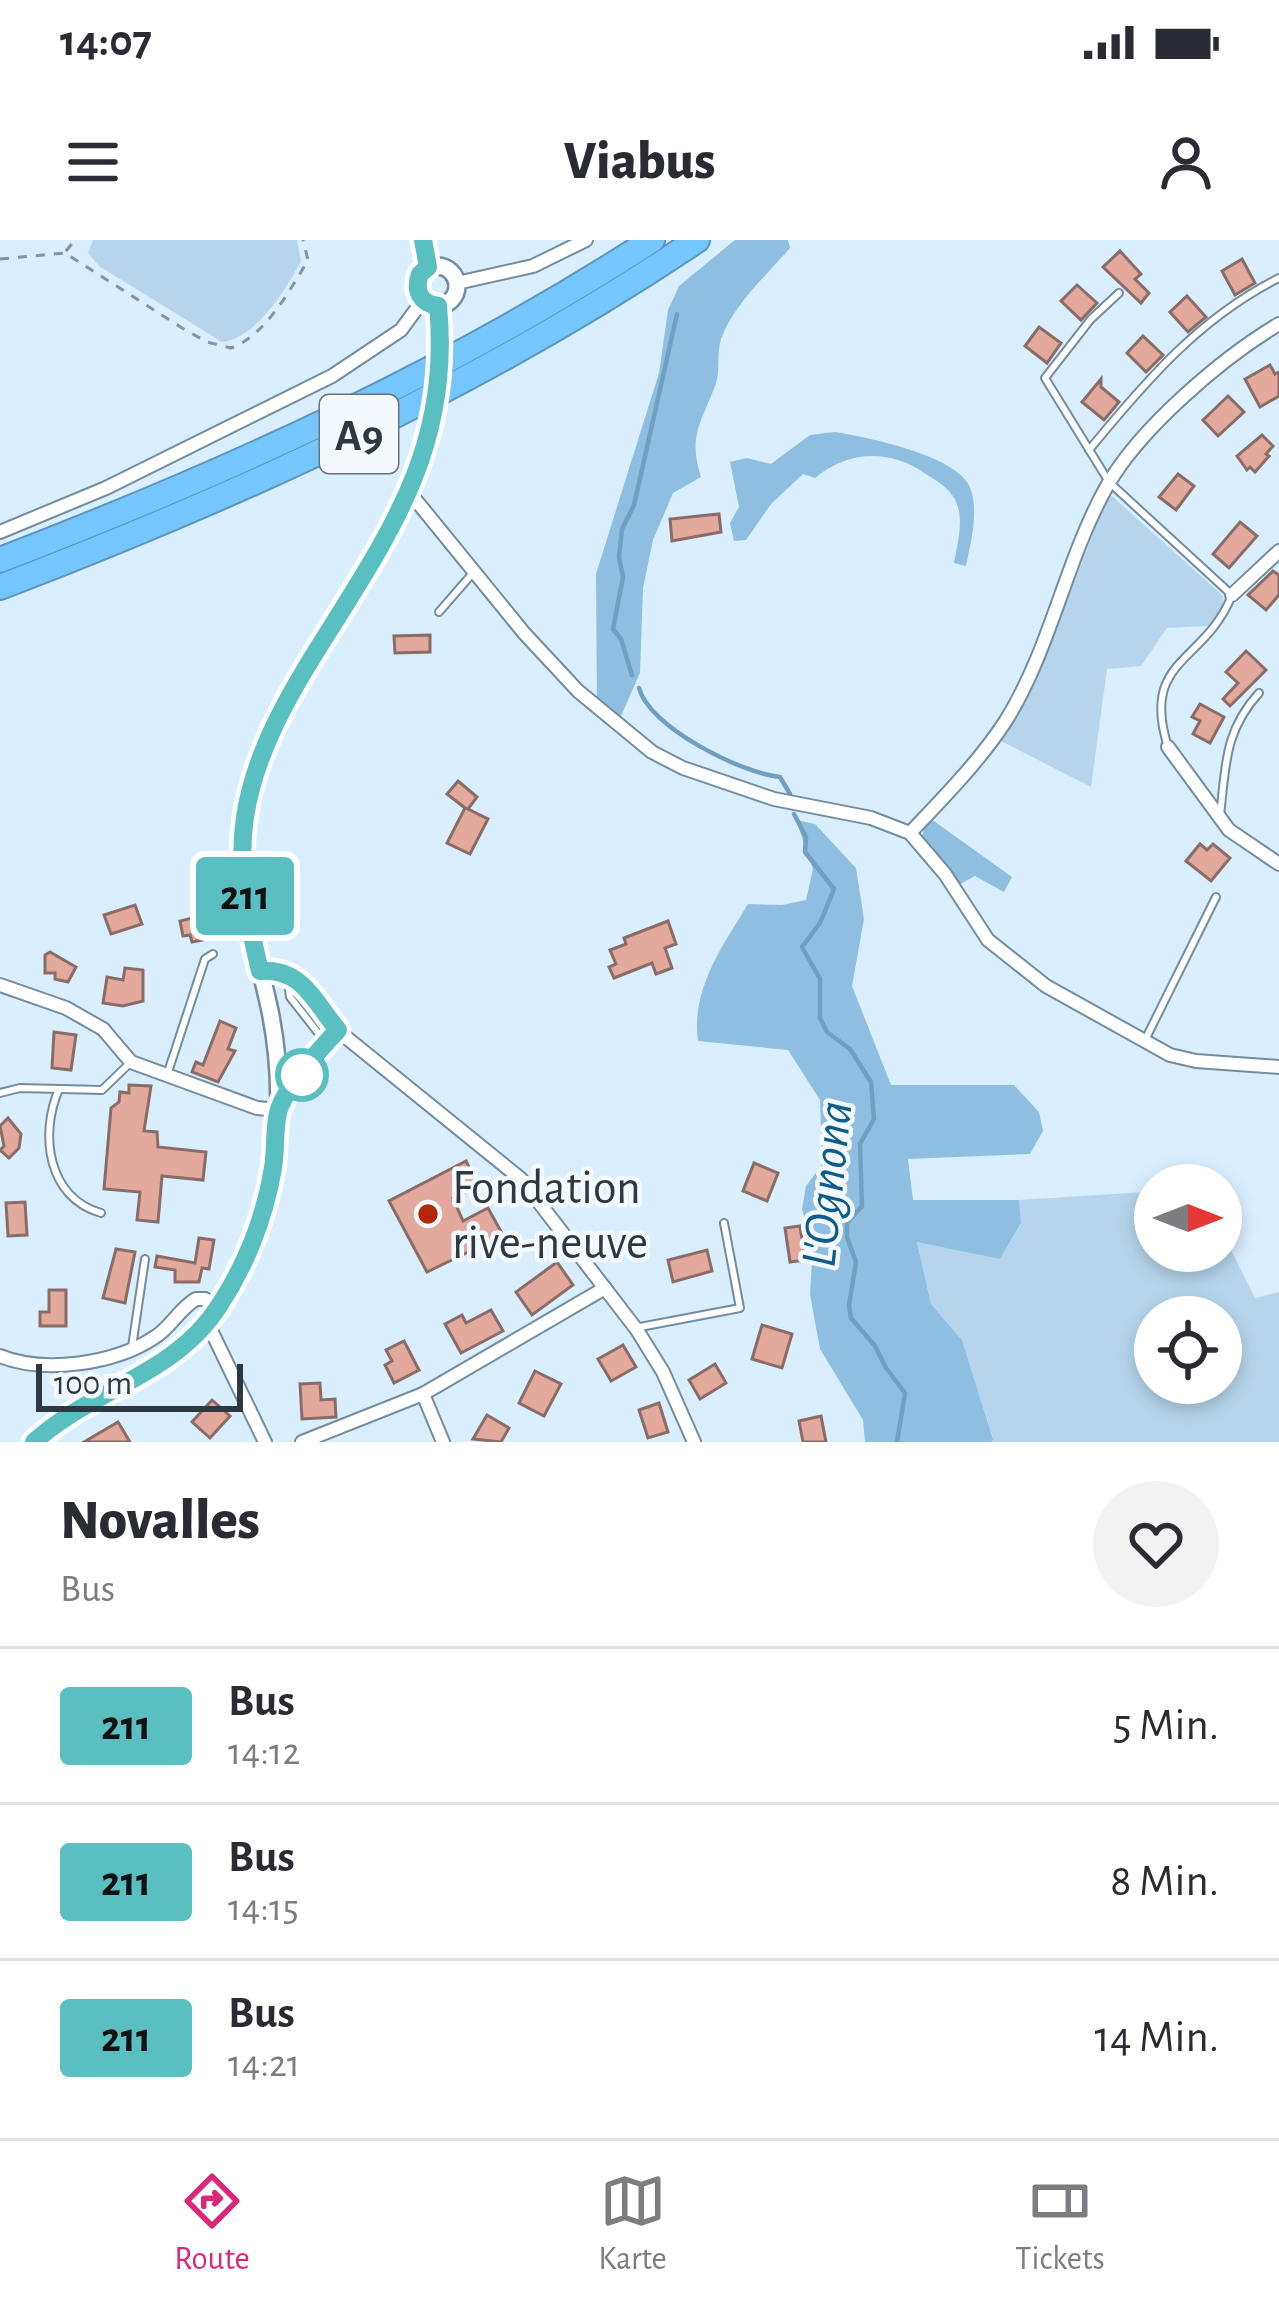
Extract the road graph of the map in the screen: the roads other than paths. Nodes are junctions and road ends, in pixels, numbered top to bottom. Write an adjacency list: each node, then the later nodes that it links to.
1 (423, 240): 5 (street)
2 (586, 240): 7 (street)
3 (652, 240): 16 (highway, A9)
4 (697, 240): 18 (highway, A9)
5 (428, 267): 7 (street); 9 (street)
6 (1279, 278): 11 (lane)
7 (457, 283): 9 (street)
8 (1119, 293): 11 (lane)
9 (430, 303): 13 (street, bridge); 14 (street)
10 (1279, 324): 12 (street)
11 (1089, 451): 12 (lane)
12 (1109, 482): 19 (lane); 24 (street)
13 (410, 493): 17 (street); 28 (street)
14 (0, 532)
15 (1279, 551): 19 (street)
16 (0, 560)
17 (473, 572): 20 (lane); 24 (street)
18 (0, 586)
19 (1232, 595): 22 (lane)
20 (439, 612)
21 (1259, 693): 23 (lane)
22 (1168, 747): 23 (street)
23 (1220, 815): 25 (street)
24 (910, 833): 32 (street)
25 (1279, 864)
26 (1216, 897): 32 (lane)
27 (213, 954): 36 (lane)
28 (260, 971): 29 (street); 39 (street)
29 (286, 971): 31 (street); 33 (lane)
30 (0, 985): 34 (street)
31 (338, 1030): 33 (street); 43 (street)
32 (1144, 1041): 35 (street)
33 (326, 1043): 39 (street)
34 (131, 1062): 36 (street); 37 (lane)
35 (1279, 1067)
36 (167, 1074): 39 (street)
37 (59, 1089): 38 (lane); 40 (lane)
38 (0, 1094)
39 (278, 1110): 44 (street)
40 (101, 1213)
41 (724, 1223): 45 (lane)
42 (145, 1258): 46 (lane)
43 (605, 1288): 45 (street); 48 (street)
44 (213, 1315): 46 (street); 49 (street); 50 (street)
45 (636, 1328): 53 (street)
46 (132, 1347): 47 (street)
47 (0, 1356)
48 (423, 1394): 51 (street); 52 (street)
49 (34, 1442)
50 (265, 1442)
51 (302, 1442)
52 (443, 1442)
53 (694, 1442)

